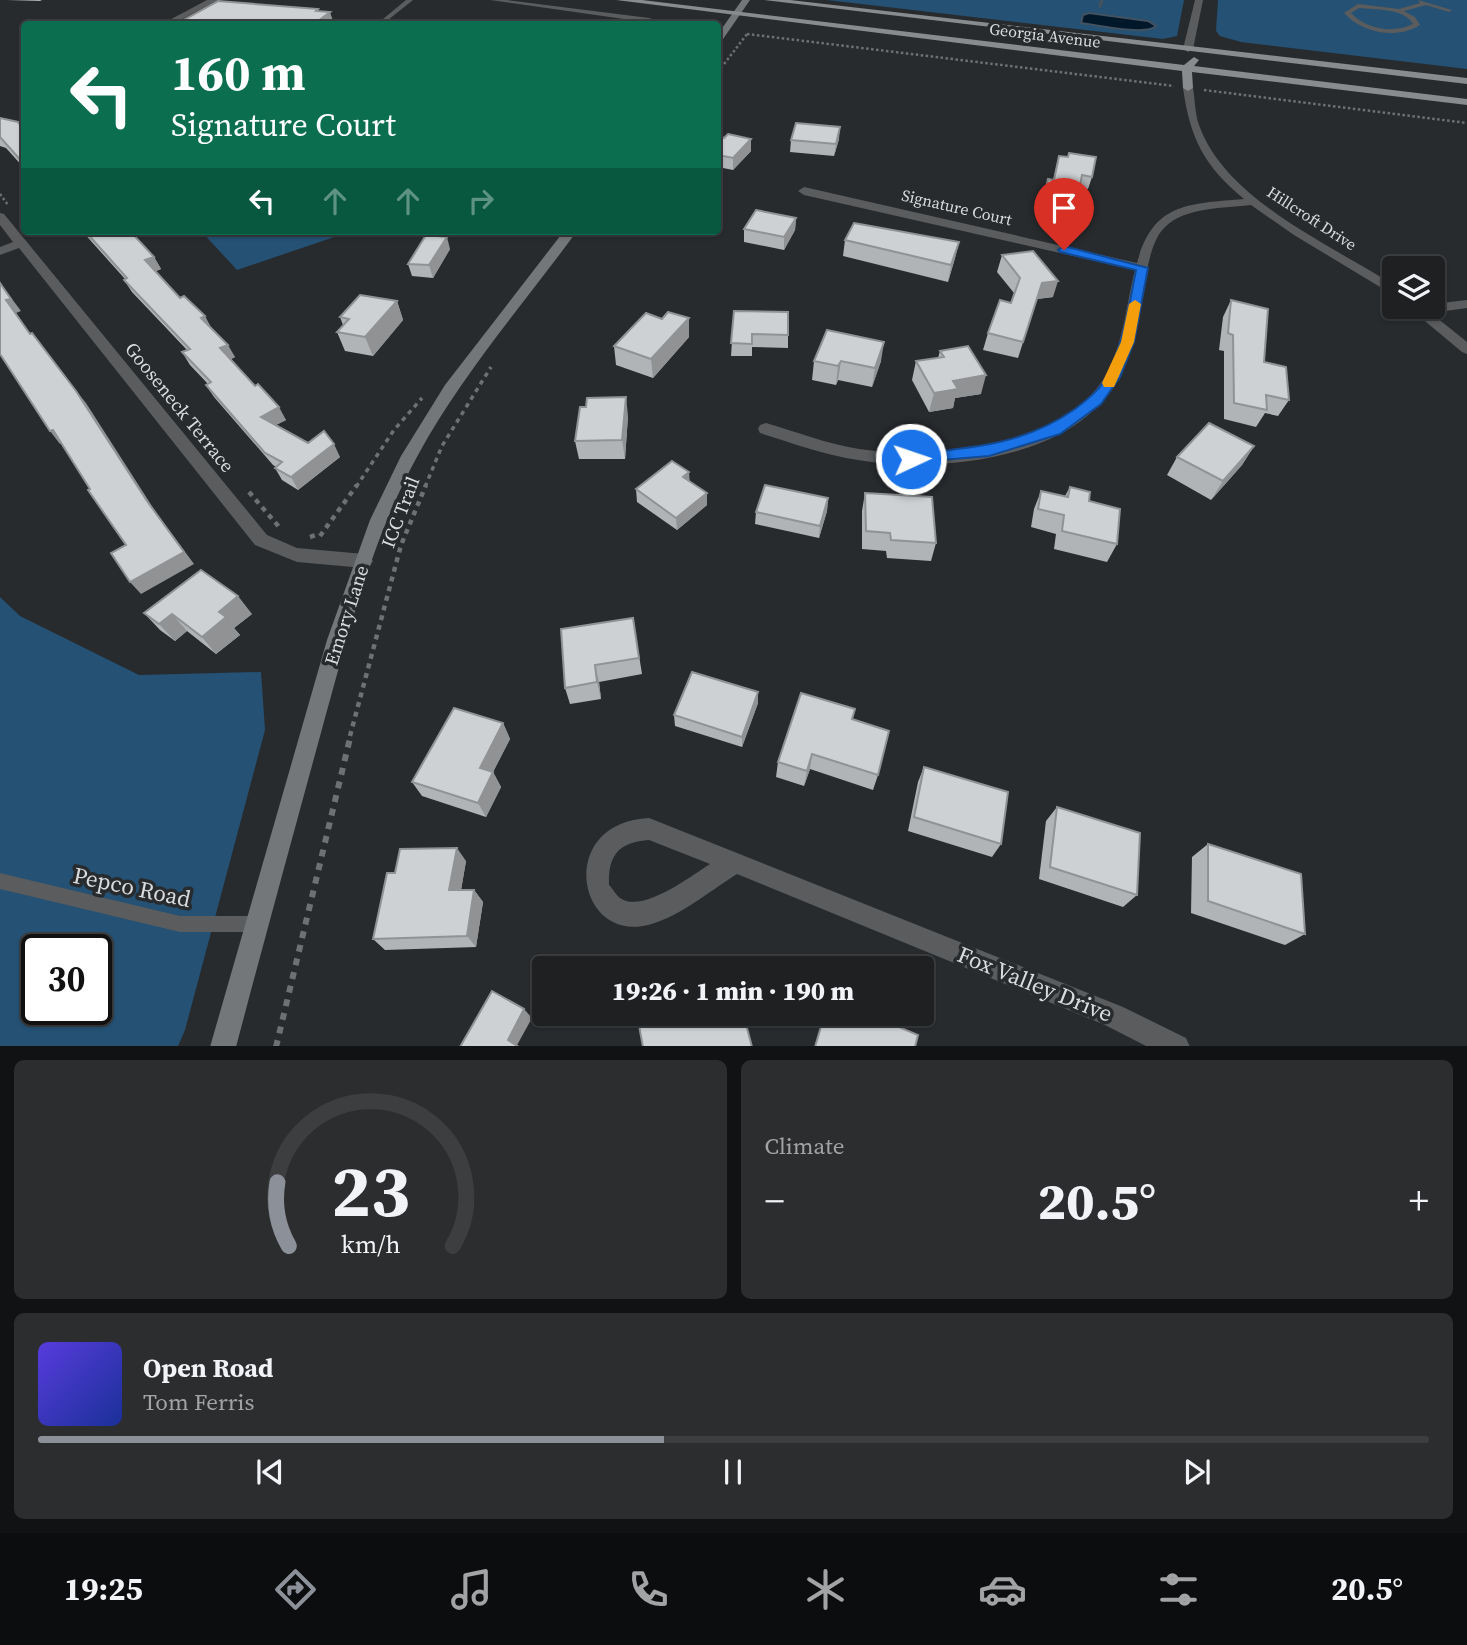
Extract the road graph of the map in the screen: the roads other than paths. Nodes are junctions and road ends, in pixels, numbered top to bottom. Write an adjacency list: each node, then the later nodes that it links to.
1 (214, 0): 13 (street)
2 (410, 0): 14 (lane)
3 (493, 0): 15 (lane)
4 (620, 0): 12 (main road, Georgia Avenue)
5 (746, 0): 12 (street)
6 (768, 0): 18 (main road, Georgia Avenue)
7 (1199, 0): 18 (street)
8 (1418, 0): 9 (lane)
9 (1426, 3): 10 (lane); 11 (lane)
10 (1449, 10)
11 (1399, 11): 11 (lane)
12 (736, 14): 16 (street); 17 (main road, Georgia Avenue)
13 (173, 21)
14 (384, 21)
15 (653, 21)
16 (721, 36)
17 (986, 44): 18 (main road); 19 (main road, Georgia Avenue)
18 (1188, 49): 22 (main road, Georgia Avenue)
19 (1057, 52): 20 (main road, Georgia Avenue); 24 (main road)
20 (1187, 68): 21 (main road, Georgia Avenue); 22 (main road); 24 (main road)
21 (1258, 76): 24 (main road); 25 (main road, Georgia Avenue)
22 (1438, 77): 23 (main road, Georgia Avenue)
23 (1467, 81)
24 (1188, 88): 27 (street, Hillcroft Drive)
25 (1467, 102)
26 (804, 191): 32 (street, Signature Court)
27 (1254, 201): 32 (street); 33 (street, Hillcroft Drive)
28 (0, 217): 30 (street, Gooseneck Terrace)
29 (568, 235): 39 (street, Emory Lane)
30 (21, 243): 31 (street); 39 (street, Gooseneck Terrace)
31 (0, 251)
32 (1142, 268): 38 (street)
33 (1382, 284)
34 (1467, 304): 35 (street)
35 (1445, 306)
36 (1430, 319): 37 (street)
37 (1467, 349)
38 (766, 429)
39 (363, 561): 42 (street, Emory Lane)
40 (735, 862): 40 (street, Fox Valley Drive); 44 (street, Fox Valley Drive)
41 (0, 881): 42 (lane, Pepco Road)
42 (256, 924): 43 (street, Emory Lane)
43 (223, 1046)
44 (1177, 1046)

